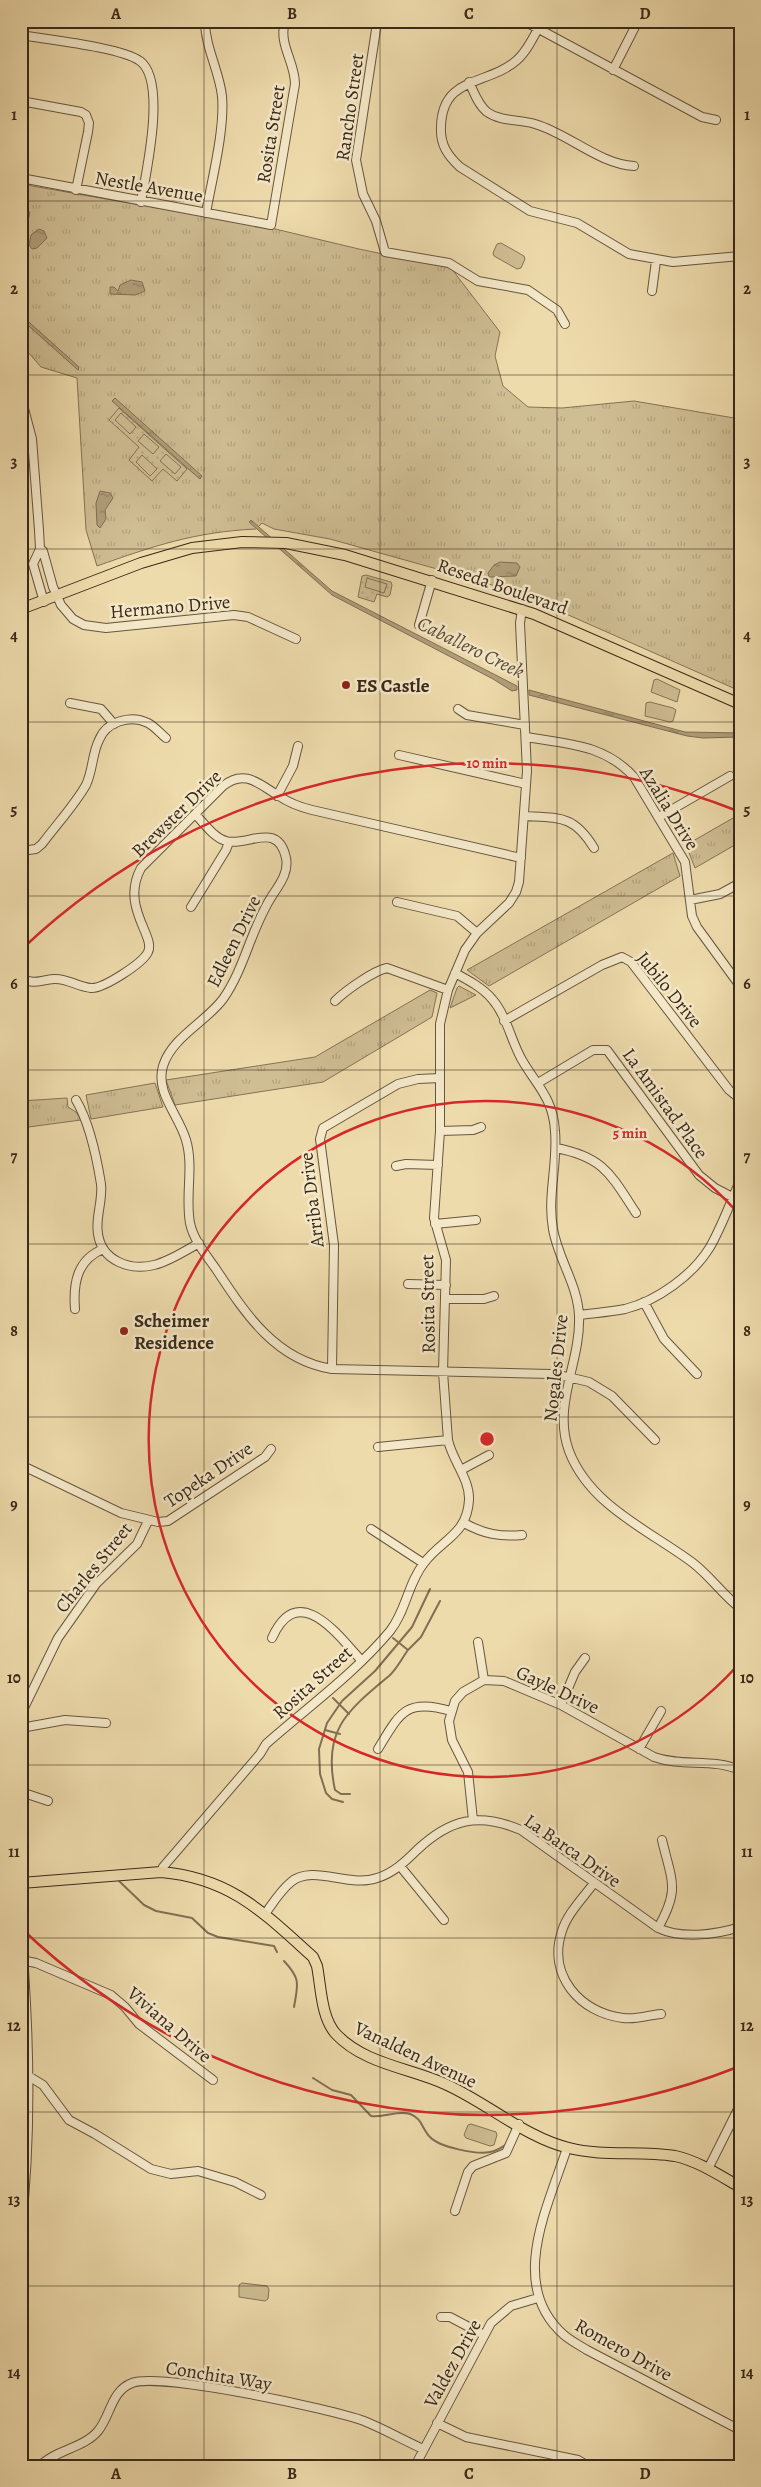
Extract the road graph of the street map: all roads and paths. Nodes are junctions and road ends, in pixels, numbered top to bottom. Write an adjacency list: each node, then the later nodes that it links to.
1 (205, 21): 17 (street)
2 (285, 21): 18 (street, Rosita Street)
3 (403, 21): 6 (street)
4 (524, 21): 7 (street)
5 (638, 21): 9 (street)
6 (373, 22): 22 (street, Rancho Street)
7 (540, 25): 9 (street); 10 (street)
8 (21, 35): 16 (street)
9 (613, 70): 12 (street)
10 (469, 82): 13 (street); 20 (street)
11 (21, 102): 15 (street)
12 (716, 120)
13 (634, 166)
14 (21, 178): 15 (street, Nestle Avenue)
15 (76, 190): 16 (street, Nestle Avenue)
16 (141, 202): 17 (street, Nestle Avenue)
17 (206, 213): 18 (street, Nestle Avenue)
18 (271, 225)
19 (740, 256): 20 (street)
20 (656, 261): 21 (street)
21 (652, 291)
22 (565, 324)
23 (21, 397): 24 (street)
24 (40, 549): 26 (street); 27 (street)
25 (432, 580): 26 (main road, Reseda Boulevard); 29 (main road, Reseda Boulevard); 30 (street)
26 (56, 597): 27 (main road, Reseda Boulevard); 31 (street, Hermano Drive)
27 (44, 602): 28 (main road, Reseda Boulevard)
28 (21, 609)
29 (522, 609): 33 (main road, Reseda Boulevard); 36 (street, Rosita Street)
30 (419, 625)
31 (296, 639)
32 (70, 703): 35 (street)
33 (740, 704)
34 (458, 710): 36 (street)
35 (114, 724): 37 (street); 49 (street)
36 (525, 725): 38 (street, Rosita Street)
37 (166, 738)
38 (526, 738): 42 (street, Rosita Street); 46 (street, Azalia Drive)
39 (298, 746): 43 (street)
40 (399, 755): 42 (street)
41 (730, 776): 46 (street)
42 (526, 784): 45 (street, Rosita Street)
43 (278, 796): 44 (street, Brewster Drive); 50 (street, Brewster Drive)
44 (195, 814): 47 (street); 57 (street, Brewster Drive)
45 (524, 816): 48 (street); 50 (street, Rosita Street)
46 (659, 817): 52 (street, Azalia Drive)
47 (229, 842): 54 (street); 76 (street, Edleen Drive)
48 (594, 848)
49 (21, 851)
50 (521, 858): 55 (street, Rosita Street)
51 (740, 883): 52 (street)
52 (690, 900): 58 (street, Azalia Drive)
53 (397, 902): 55 (street)
54 (191, 907)
55 (477, 933): 56 (street, Rosita Street)
56 (455, 974): 59 (street, Rosita Street); 61 (street, Nogales Drive)
57 (21, 977)
58 (740, 986)
59 (448, 990): 60 (street); 62 (street, Rosita Street)
60 (335, 1001)
61 (504, 1021): 63 (street, Nogales Drive); 64 (street, Jubilo Drive)
62 (440, 1078): 67 (street, Rosita Street); 85 (street, Arriba Drive)
63 (538, 1083): 68 (street, Nogales Drive); 72 (street, La Amistad Place)
64 (740, 1099)
65 (76, 1100): 77 (street)
66 (482, 1127): 67 (street)
67 (440, 1131): 70 (street, Rosita Street)
68 (556, 1148): 73 (street); 84 (street, Nogales Drive)
69 (396, 1166): 70 (street)
70 (438, 1166): 75 (street, Rosita Street)
71 (740, 1181): 72 (street)
72 (736, 1199): 82 (street)
73 (636, 1213)
74 (476, 1220): 75 (street)
75 (435, 1224): 79 (street, Rosita Street)
76 (199, 1243): 77 (street); 85 (street)
77 (103, 1249): 83 (street)
78 (408, 1284): 79 (street)
79 (446, 1286): 81 (street, Rosita Street)
80 (494, 1296): 81 (street)
81 (446, 1299): 86 (street, Rosita Street)
82 (644, 1302): 84 (street); 87 (street)
83 (75, 1309)
84 (579, 1315): 88 (street, Nogales Drive)
85 (332, 1369): 86 (street)
86 (444, 1372): 88 (street); 89 (street, Rosita Street)
87 (698, 1374)
88 (568, 1377): 90 (street); 101 (street, Nogales Drive)
89 (448, 1440): 91 (street); 95 (street, Rosita Street)
90 (655, 1440)
91 (378, 1447)
92 (271, 1449): 96 (street, Topeka Drive)
93 (489, 1455): 95 (street)
94 (21, 1465): 96 (street, Topeka Drive)
95 (461, 1470): 97 (street, Rosita Street)
96 (148, 1521): 110 (street, Charles Street)
97 (464, 1523): 99 (street); 100 (street, Rosita Street)
98 (371, 1529): 100 (street)
99 (522, 1535)
100 (423, 1564): 105 (street, Rosita Street)
101 (740, 1608)
102 (272, 1638): 105 (street)
103 (478, 1642): 106 (street)
104 (585, 1658): 107 (street)
105 (362, 1660): 121 (street, Rosita Street)
106 (484, 1680): 107 (street, Gayle Drive); 108 (street)
107 (561, 1705): 114 (street, Gayle Drive)
108 (451, 1711): 113 (street); 118 (street)
109 (661, 1711): 114 (street)
110 (21, 1714)
111 (106, 1723): 112 (street)
112 (21, 1728)
113 (378, 1749)
114 (639, 1749): 115 (street, Gayle Drive)
115 (740, 1770)
116 (21, 1792): 117 (street)
117 (48, 1801)
118 (473, 1820): 120 (street, La Barca Drive); 123 (street, La Barca Drive)
119 (662, 1840): 127 (street)
120 (400, 1866): 124 (street, La Barca Drive); 125 (street)
121 (161, 1872): 122 (main road, Vanalden Avenue); 124 (main road, Vanalden Avenue)
122 (21, 1883)
123 (594, 1883): 127 (street, La Barca Drive); 129 (street)
124 (264, 1914): 133 (main road, Vanalden Avenue)
125 (444, 1920)
126 (740, 1927): 127 (street, La Barca Drive)
127 (658, 1928)
128 (21, 1961): 130 (street); 131 (street, Viviana Drive)
129 (661, 2014)
130 (30, 2077): 135 (street); 138 (street)
131 (213, 2080)
132 (740, 2105): 136 (street)
133 (519, 2124): 134 (main road, Vanalden Avenue); 139 (street)
134 (567, 2148): 136 (main road, Vanalden Avenue); 141 (street, Romero Drive)
135 (25, 2150): 140 (street)
136 (708, 2169): 137 (main road, Vanalden Avenue)
137 (740, 2187)
138 (260, 2195)
139 (455, 2212)
140 (21, 2229)
141 (538, 2298): 143 (street, Valdez Drive); 145 (street, Romero Drive)
142 (441, 2317): 143 (street)
143 (484, 2335): 144 (street, Valdez Drive)
144 (437, 2423): 146 (street, Valdez Drive); 149 (street)
145 (740, 2430)
146 (423, 2449): 147 (street, Conchita Way); 148 (street, Valdez Drive)
147 (40, 2466)
148 (415, 2466)
149 (588, 2466)

